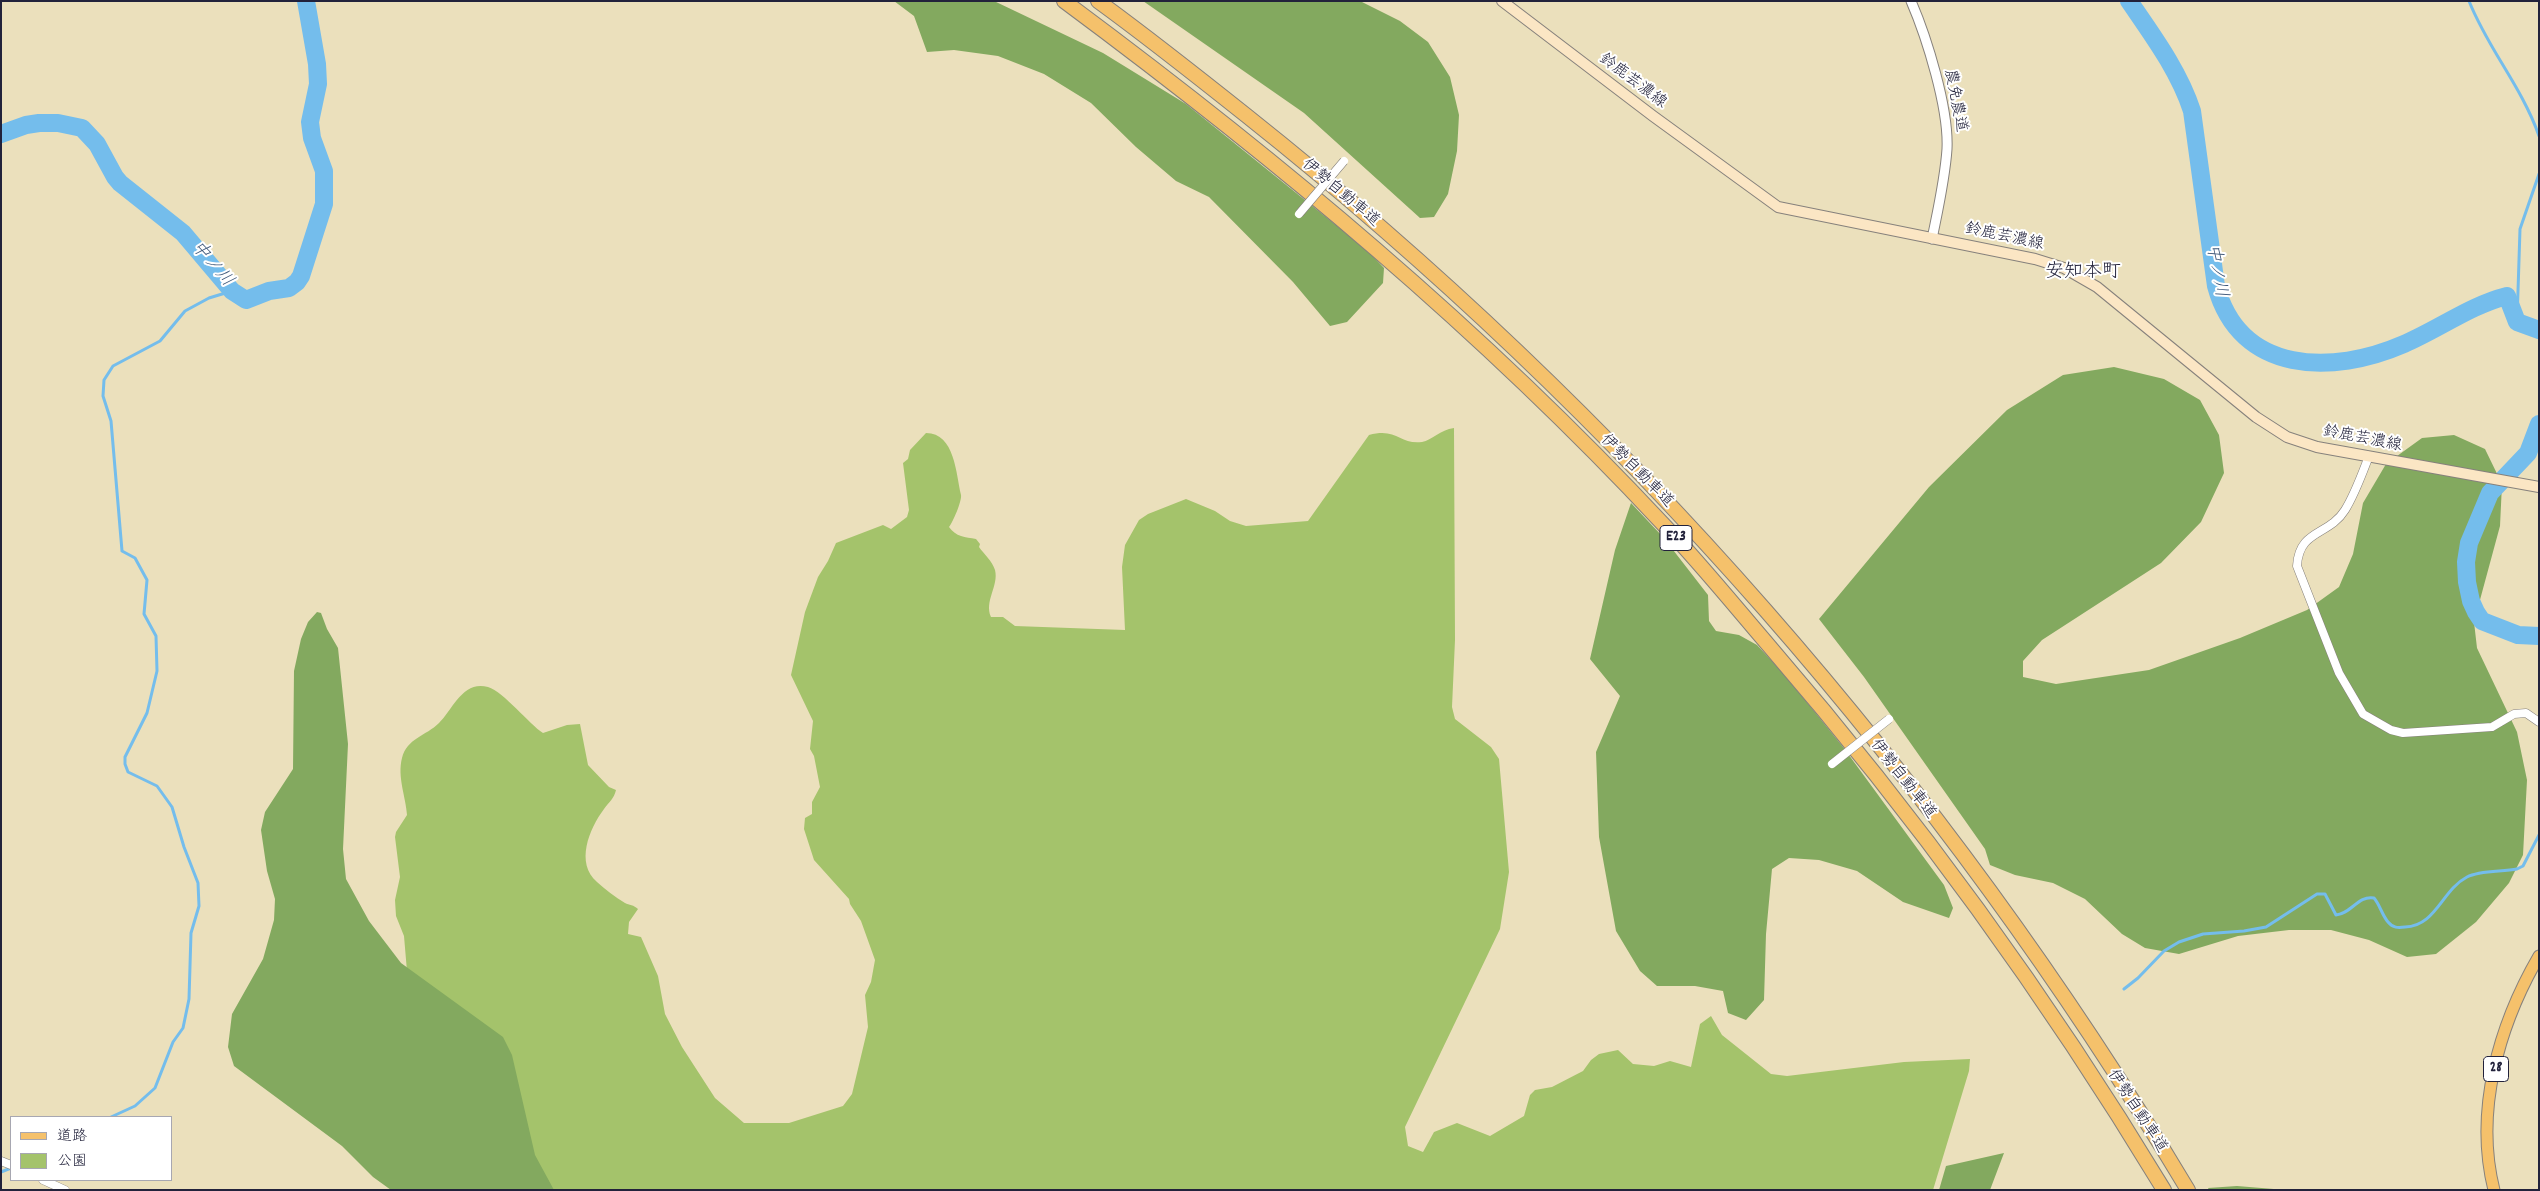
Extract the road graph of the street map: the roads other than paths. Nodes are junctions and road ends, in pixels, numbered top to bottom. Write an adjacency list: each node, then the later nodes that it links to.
1 (1064, 1): 16 (highway, 伊勢自動車道 / E23)
2 (1098, 1): 17 (highway, 伊勢自動車道 / E23)
3 (1502, 1): 7 (main road, 鈴鹿芸濃線)
4 (1911, 1): 7 (street, 農免農道)
5 (1344, 161): 6 (street, bridge)
6 (1299, 214)
7 (1932, 239): 8 (main road, 鈴鹿芸濃線)
8 (2369, 456): 9 (main road, 鈴鹿芸濃線); 11 (street)
9 (2539, 487)
10 (1889, 719): 12 (street, bridge)
11 (2539, 722)
12 (1832, 764)
13 (2539, 956): 18 (main road, 28)
14 (45, 1181): 15 (street)
15 (65, 1190)
16 (2164, 1190)
17 (2188, 1190)
18 (2494, 1190)

